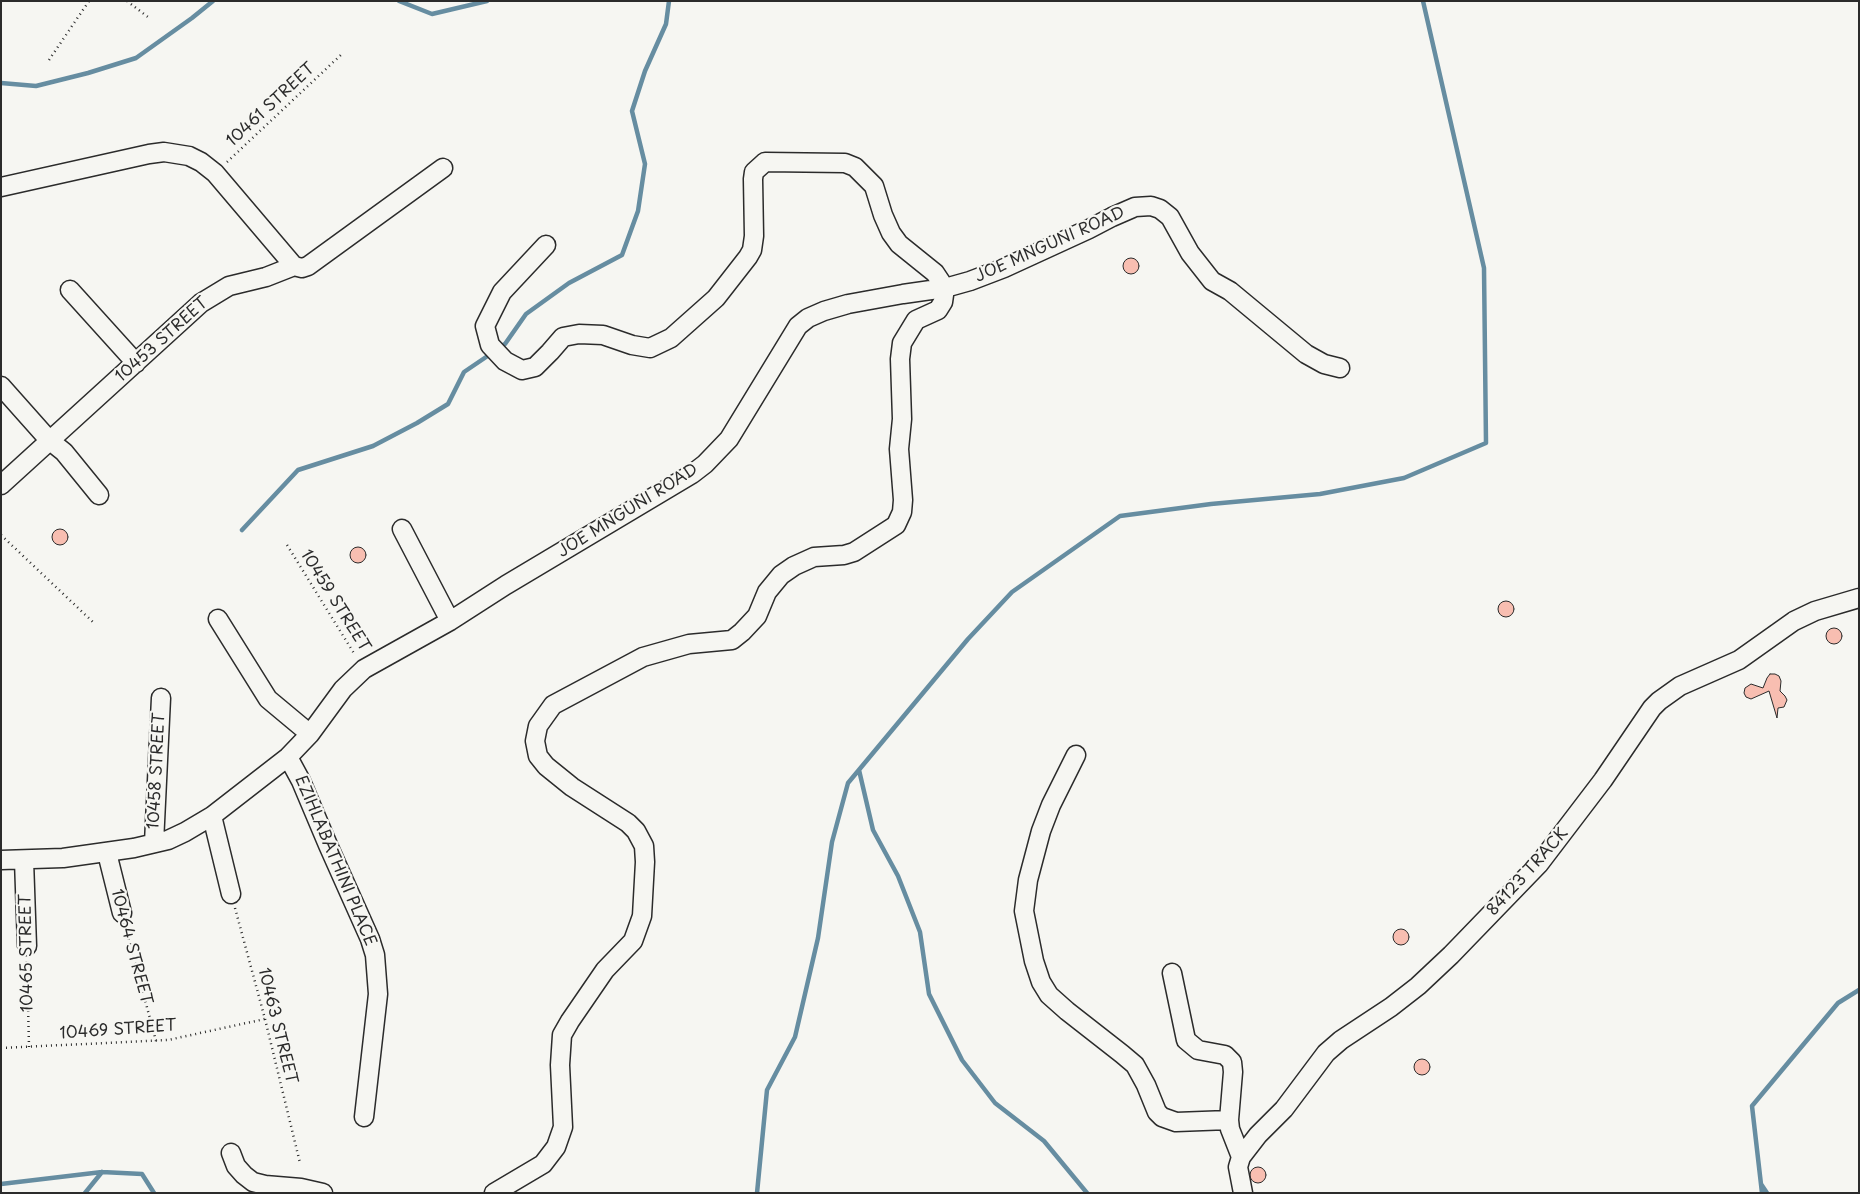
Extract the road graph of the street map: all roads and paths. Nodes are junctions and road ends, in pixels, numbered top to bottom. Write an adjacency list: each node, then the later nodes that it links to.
1 (89, 1): 5 (path)
2 (127, 1): 3 (path)
3 (148, 17)
4 (343, 53): 7 (path, 10461 STREET)
5 (49, 60)
6 (443, 168): 10 (street, 10453 STREET)
7 (215, 173): 8 (street); 10 (street)
8 (1, 187)
9 (546, 245): 11 (street)
10 (294, 266): 13 (street, 10453 STREET)
11 (945, 288): 14 (street, JOE MNGUNI ROAD); 24 (street, JOE MNGUNI ROAD); 50 (street)
12 (70, 290): 13 (street)
13 (136, 363): 16 (street, 10453 STREET)
14 (1340, 368)
15 (1, 386): 16 (street)
16 (49, 440): 17 (street, 10453 STREET); 18 (street)
17 (1, 484)
18 (99, 495)
19 (402, 528): 24 (street)
20 (1, 535): 25 (path)
21 (287, 545): 26 (path, 10459 STREET)
22 (1859, 598): 47 (street, 84123 TRACK)
23 (218, 619): 28 (street)
24 (450, 621): 26 (street, JOE MNGUNI ROAD)
25 (94, 623)
26 (364, 669): 28 (street, JOE MNGUNI ROAD)
27 (161, 698): 32 (street, 10458 STREET)
28 (310, 734): 30 (street, JOE MNGUNI ROAD)
29 (1076, 754): 45 (street)
30 (288, 757): 31 (street, JOE MNGUNI ROAD); 44 (street, EZIHLABATHINI PLACE)
31 (212, 816): 32 (street, JOE MNGUNI ROAD); 36 (street)
32 (154, 843): 33 (street, JOE MNGUNI ROAD)
33 (107, 853): 35 (street, JOE MNGUNI ROAD); 37 (street, 10464 STREET)
34 (1, 860): 35 (street, JOE MNGUNI ROAD)
35 (24, 860): 38 (street, 10465 STREET)
36 (231, 894): 40 (path, 10463 STREET)
37 (122, 913): 41 (path, 10464 STREET)
38 (27, 946): 42 (path, 10465 STREET)
39 (1172, 973): 45 (street)
40 (265, 1018): 41 (path, 10469 STREET); 48 (path, 10463 STREET)
41 (156, 1041): 42 (path, 10469 STREET)
42 (29, 1047): 43 (path, 10469 STREET)
43 (1, 1048)
44 (364, 1116)
45 (1229, 1120): 47 (street)
46 (231, 1153): 49 (street)
47 (1241, 1157): 51 (street)
48 (300, 1164)
49 (323, 1193)
50 (494, 1193)
51 (1243, 1193)

